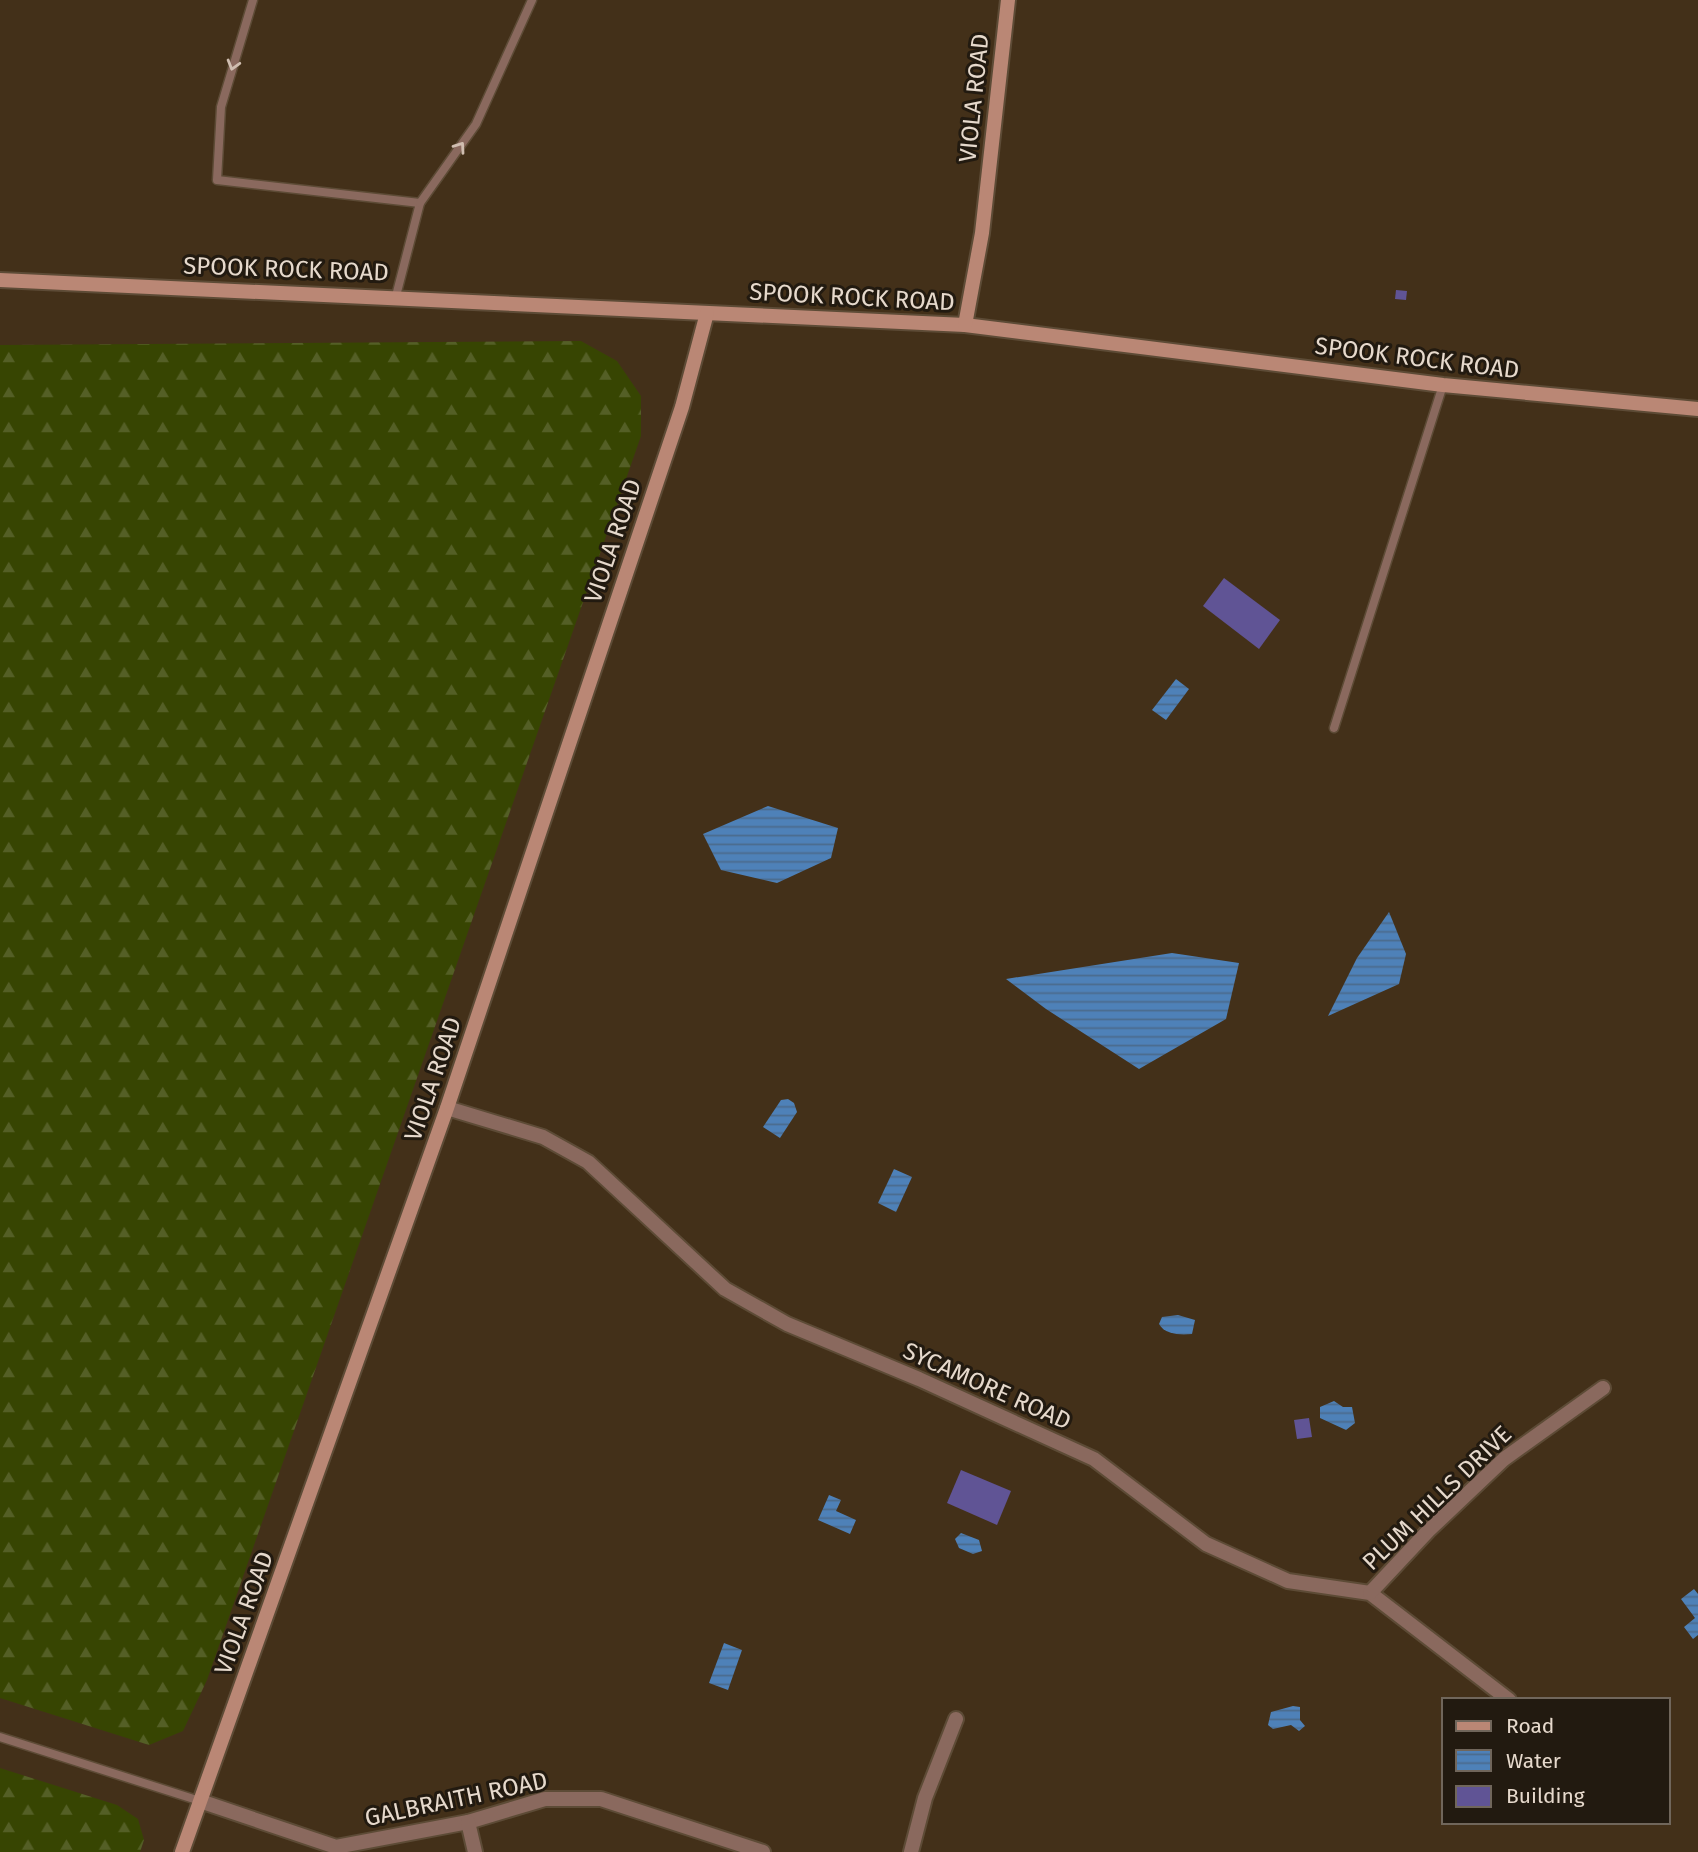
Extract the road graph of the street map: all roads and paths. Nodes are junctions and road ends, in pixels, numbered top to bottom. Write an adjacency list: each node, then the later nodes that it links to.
1 (253, 0): 4 (lane, one-way to 4)
2 (532, 0): 4 (lane, one-way to 2)
3 (1008, 0): 8 (street, VIOLA ROAD)
4 (420, 203): 6 (lane)
5 (0, 280): 6 (street, SPOOK ROCK ROAD)
6 (396, 296): 7 (street, SPOOK ROCK ROAD)
7 (707, 313): 8 (street, SPOOK ROCK ROAD); 12 (street, VIOLA ROAD)
8 (965, 325): 9 (street, SPOOK ROCK ROAD)
9 (1443, 385): 10 (street, SPOOK ROCK ROAD); 11 (lane)
10 (1698, 409)
11 (1334, 728)
12 (447, 1108): 14 (street, SYCAMORE ROAD); 18 (street, VIOLA ROAD)
13 (1603, 1388): 14 (street, PLUM HILLS DRIVE)
14 (1370, 1593): 15 (street, SYCAMORE ROAD)
15 (1506, 1698)
16 (956, 1719): 23 (street)
17 (0, 1737): 18 (lane)
18 (200, 1801): 19 (street, GALBRAITH ROAD); 20 (street, VIOLA ROAD)
19 (468, 1822): 21 (street); 22 (street, GALBRAITH ROAD)
20 (182, 1852)
21 (475, 1852)
22 (763, 1852)
23 (911, 1852)

